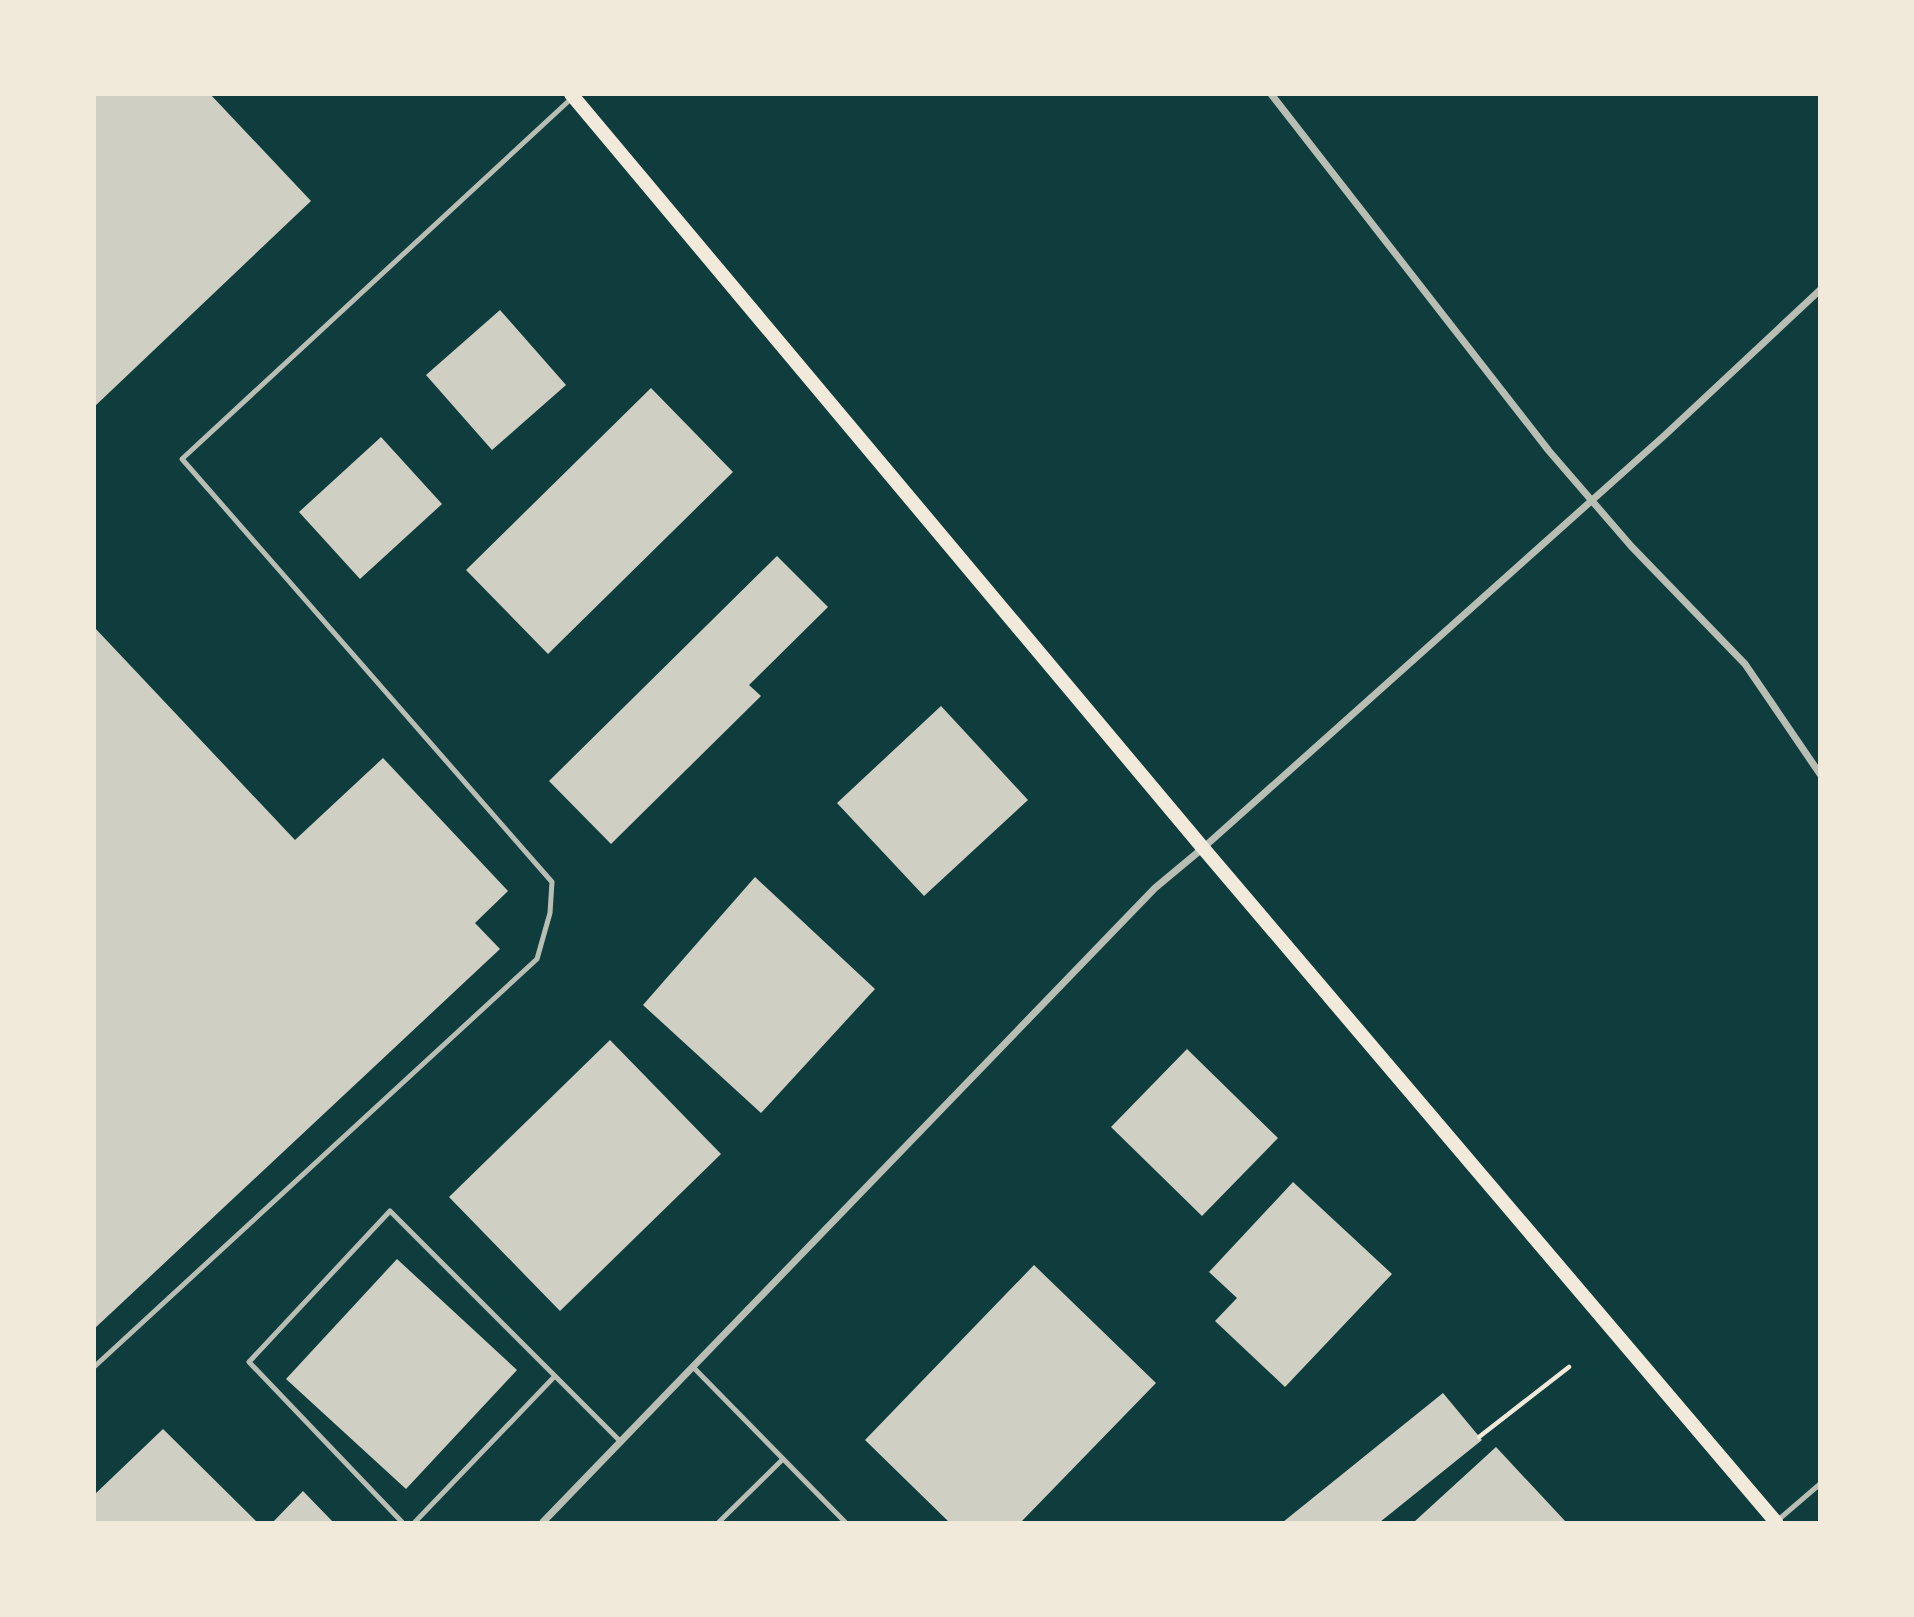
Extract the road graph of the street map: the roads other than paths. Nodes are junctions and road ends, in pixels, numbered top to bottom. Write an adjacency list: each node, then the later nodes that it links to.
1 (572, 96): 6 (main road); 7 (lane)
2 (1274, 96): 4 (street)
3 (1819, 290): 4 (street)
4 (1592, 500): 5 (street); 6 (street)
5 (1819, 774)
6 (1203, 848): 8 (street); 18 (main road)
7 (94, 1367)
8 (694, 1367): 10 (street); 11 (lane)
9 (555, 1376): 10 (lane); 13 (lane); 14 (lane)
10 (621, 1442): 15 (street)
11 (783, 1459): 16 (lane); 17 (lane)
12 (1819, 1484): 18 (lane)
13 (402, 1522)
14 (415, 1522)
15 (543, 1522)
16 (719, 1522)
17 (845, 1522)
18 (1776, 1522)

